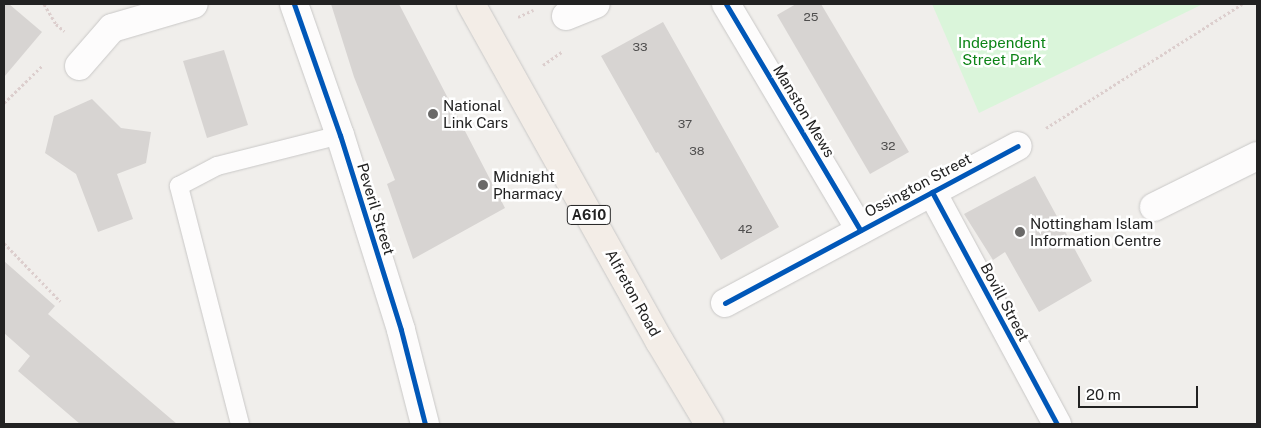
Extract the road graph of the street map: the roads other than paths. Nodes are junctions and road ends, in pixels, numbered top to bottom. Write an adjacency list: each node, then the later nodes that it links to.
1 (194, 4): 7 (street)
2 (294, 4): 8 (street, Peveril Street)
3 (471, 4): 17 (main road, Alfreton Road / A610)
4 (596, 4): 6 (street)
5 (726, 4): 13 (street, Manston Mews)
6 (566, 16)
7 (79, 66)
8 (340, 135): 15 (lane); 16 (street, Peveril Street)
9 (1018, 146): 11 (street, Ossington Street)
10 (1257, 156): 12 (street)
11 (932, 192): 13 (street, Ossington Street); 18 (street, Bovill Street)
12 (1154, 207)
13 (860, 230): 14 (street, Ossington Street)
14 (725, 303)
15 (240, 424)
16 (425, 424)
17 (709, 424)
18 (1057, 424)

